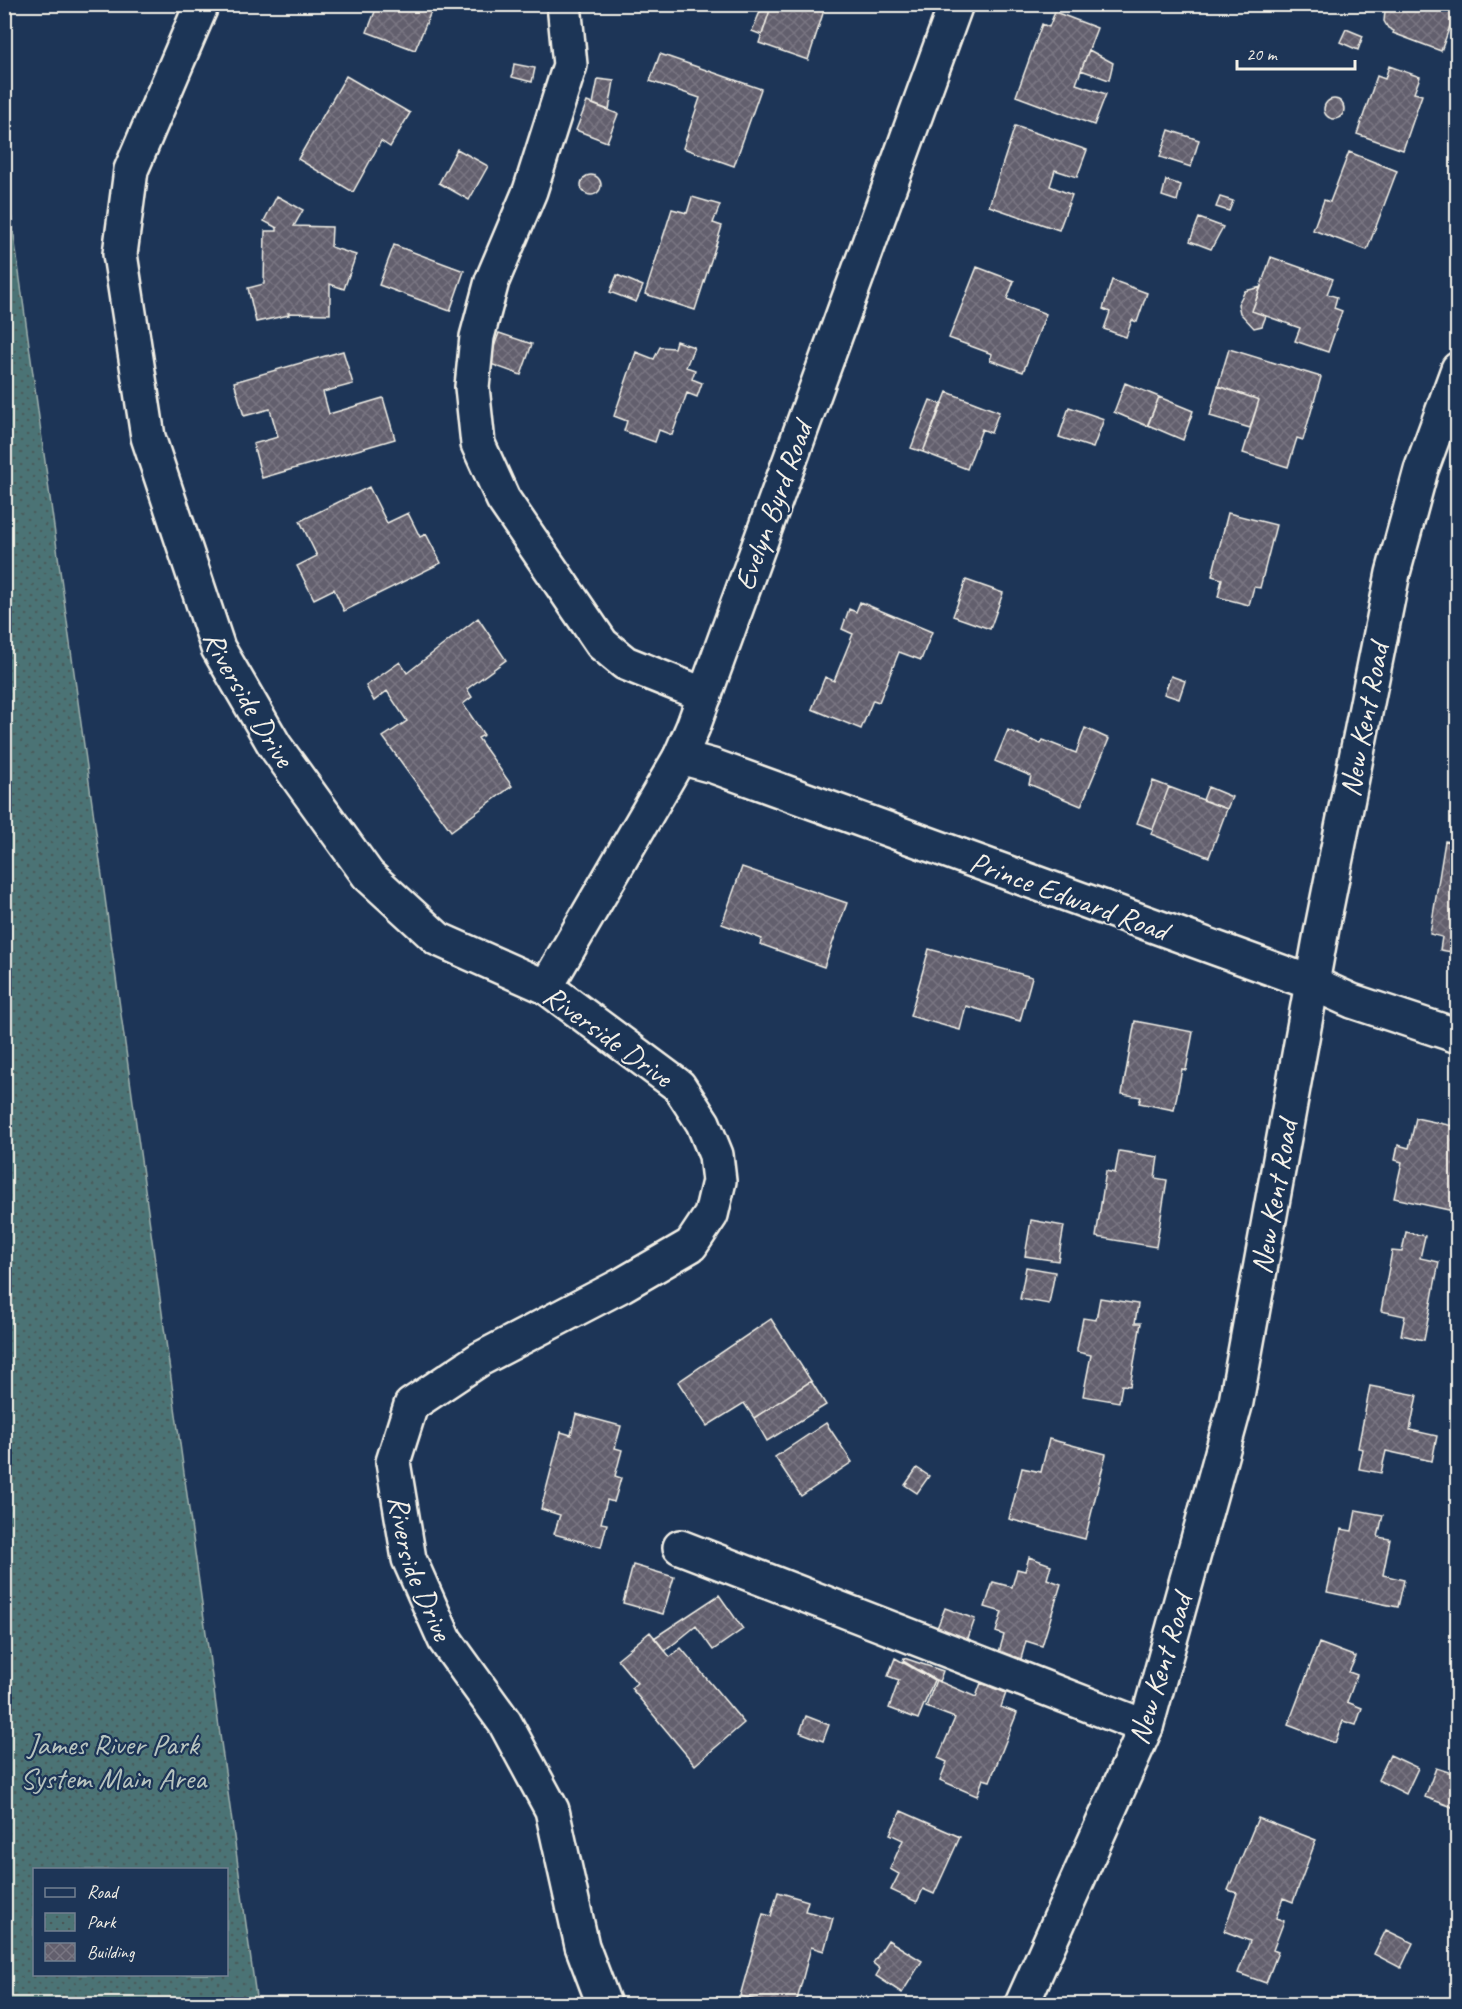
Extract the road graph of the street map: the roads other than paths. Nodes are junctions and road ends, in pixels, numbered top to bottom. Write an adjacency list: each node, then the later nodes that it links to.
1 (202, 4): 8 (street, Riverside Drive)
2 (564, 4): 5 (street)
3 (956, 4): 5 (street, Evelyn Byrd Road)
4 (1458, 369): 7 (street, New Kent Road)
5 (705, 695): 6 (street, Evelyn Byrd Road)
6 (680, 757): 7 (street, Prince Edward Road); 8 (street, Evelyn Byrd Road)
7 (1312, 983): 9 (street, Prince Edward Road); 11 (street, New Kent Road)
8 (546, 987): 12 (street, Riverside Drive)
9 (1458, 1036)
10 (681, 1547): 11 (street)
11 (1146, 1727): 13 (street, New Kent Road)
12 (604, 2004)
13 (1022, 2004)

